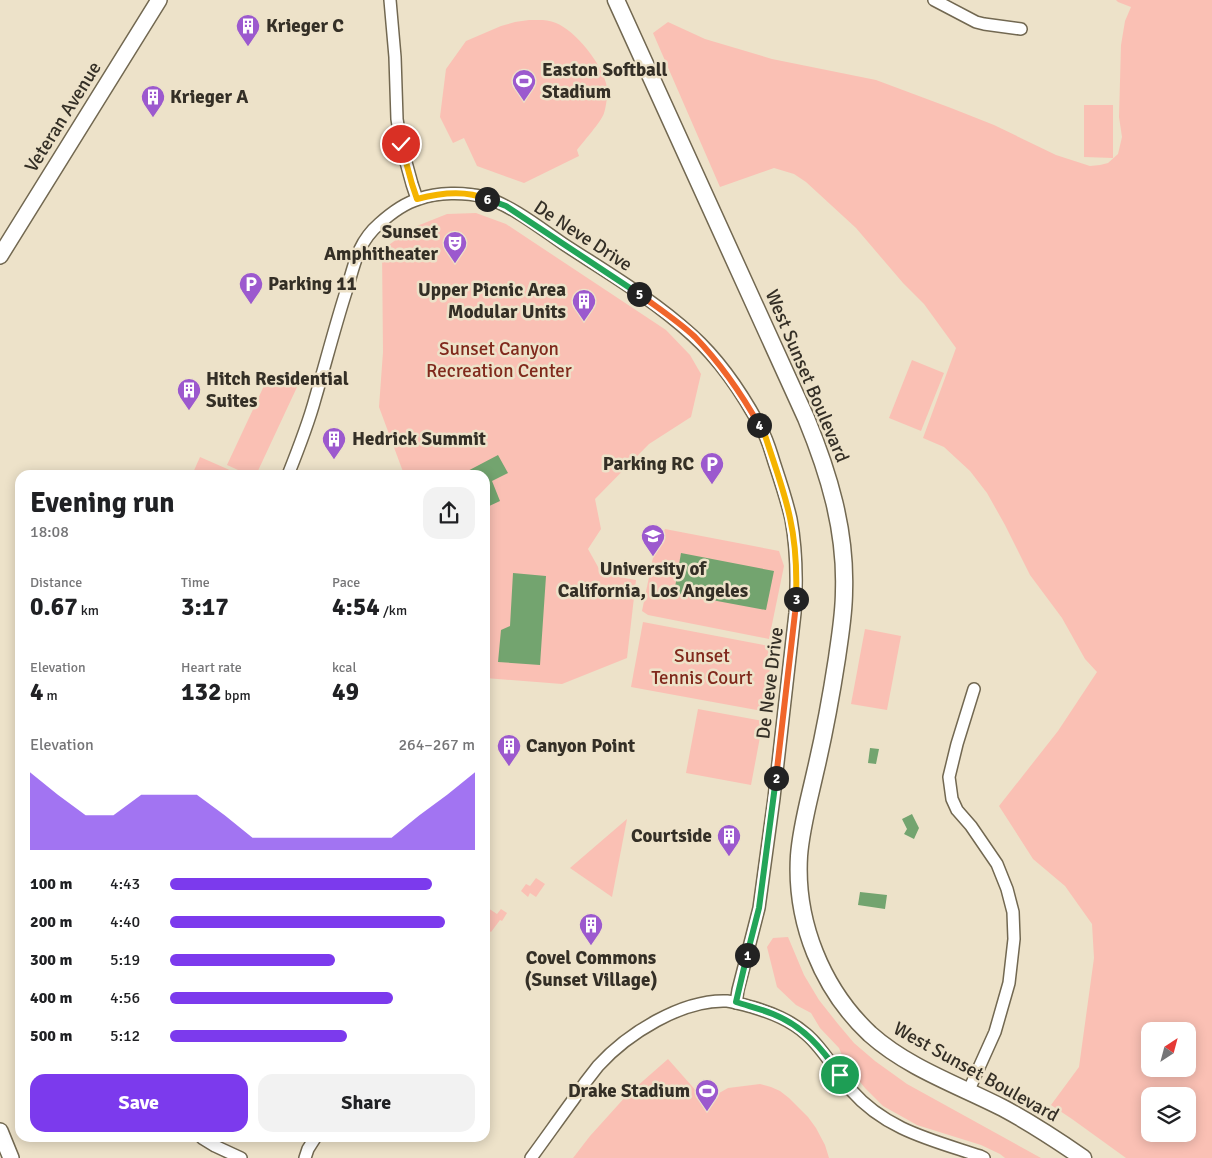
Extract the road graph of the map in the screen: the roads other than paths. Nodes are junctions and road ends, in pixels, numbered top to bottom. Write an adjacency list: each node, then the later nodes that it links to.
1 (159, 0): 7 (street, Veteran Avenue)
2 (390, 0): 6 (street)
3 (616, 0): 11 (main road, West Sunset Boulevard)
4 (934, 0): 5 (street)
5 (1022, 29)
6 (417, 199): 8 (street, De Neve Drive); 10 (street, De Neve Drive)
7 (0, 256)
8 (290, 470)
9 (974, 689): 11 (street)
10 (736, 1002): 18 (street); 19 (street)
11 (968, 1092): 20 (main road, West Sunset Boulevard)
12 (0, 1131): 15 (street)
13 (209, 1142): 16 (street)
14 (312, 1142): 17 (street)
15 (11, 1158)
16 (240, 1158)
17 (305, 1158)
18 (531, 1158)
19 (984, 1158)
20 (1083, 1158)

